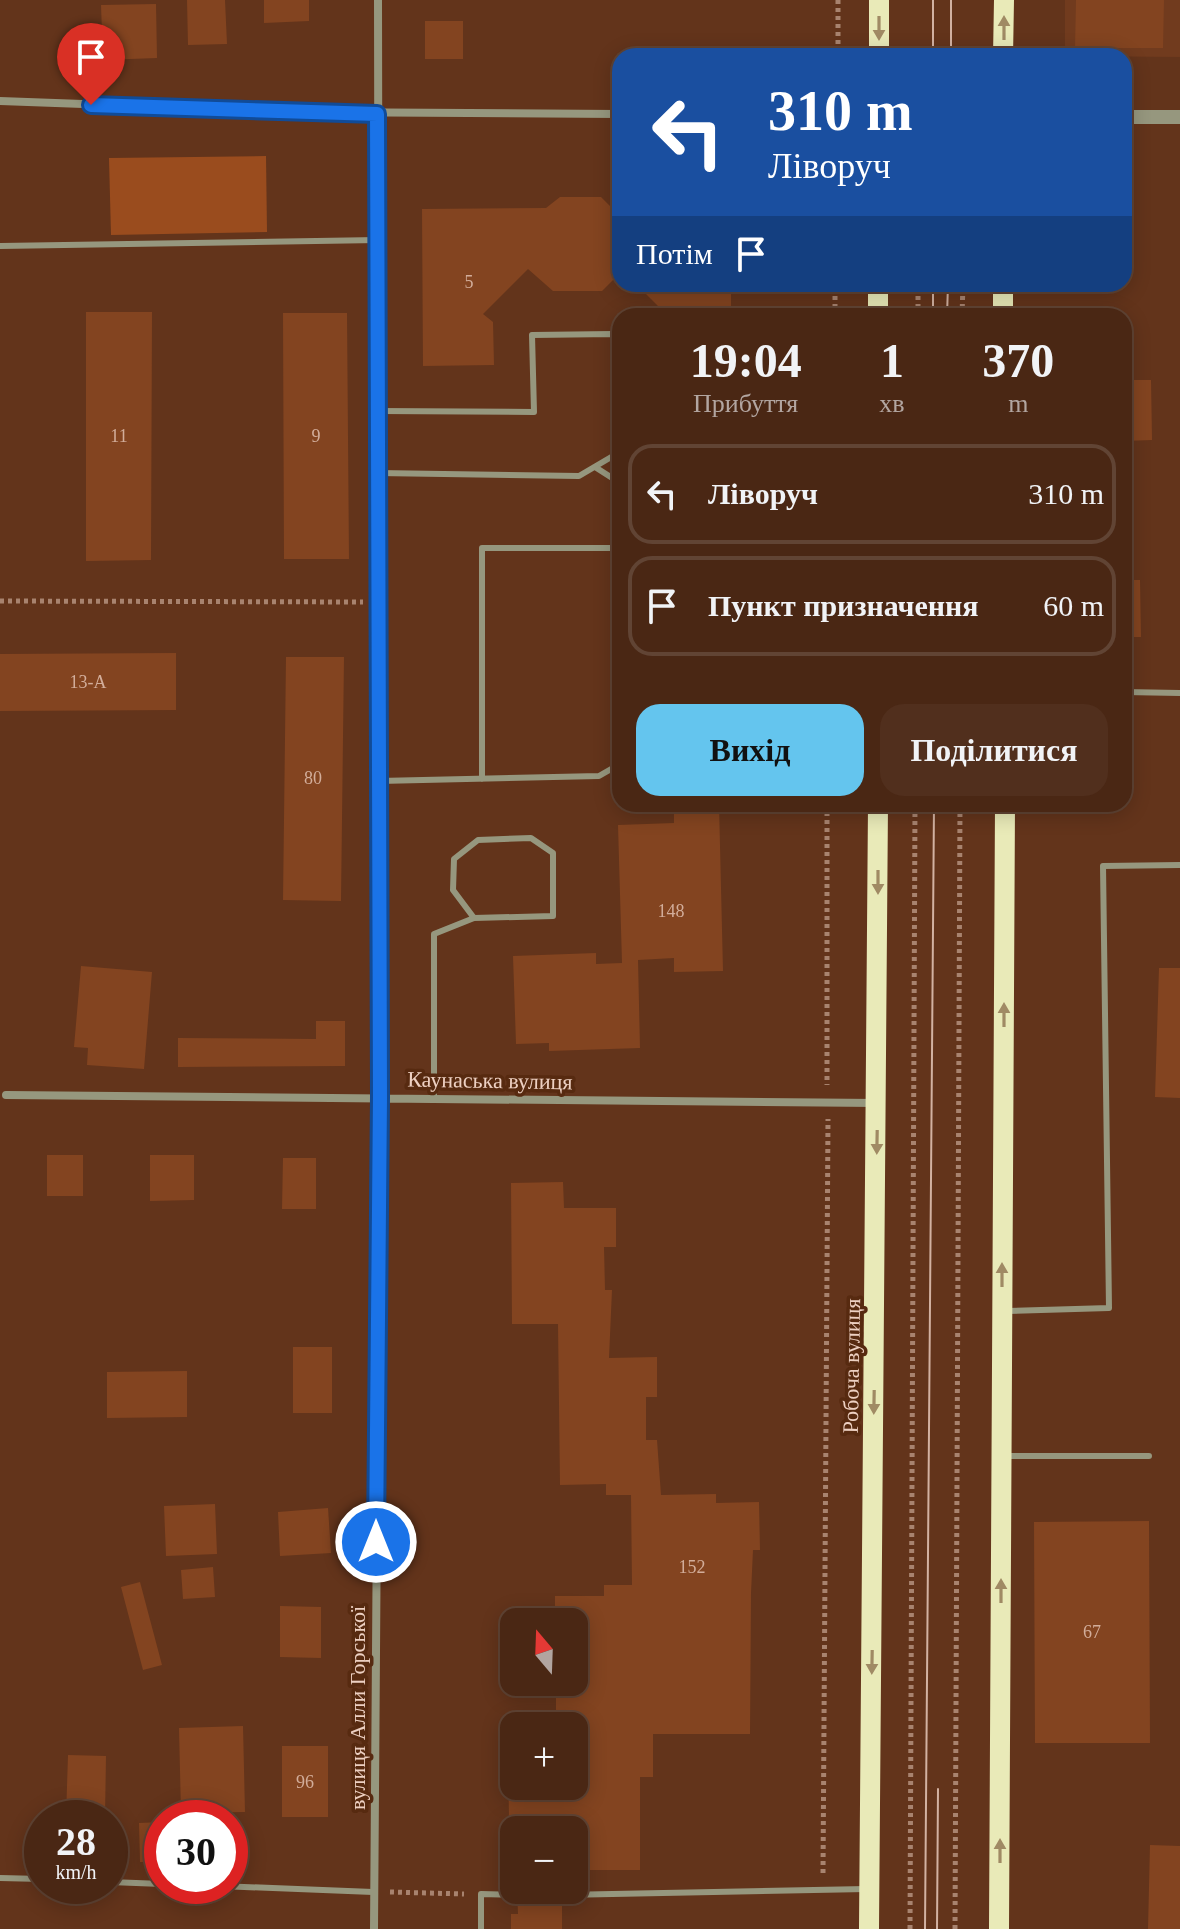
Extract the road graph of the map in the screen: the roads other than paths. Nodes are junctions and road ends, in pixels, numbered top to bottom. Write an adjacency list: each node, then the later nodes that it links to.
1 (378, 0): 7 (street, вулиця Алли Горської)
2 (879, 0): 4 (main road, one-way to 4)
3 (1004, 0): 5 (main road, one-way to 3)
4 (879, 48)
5 (1003, 48)
6 (0, 101): 7 (street)
7 (377, 114): 8 (street); 11 (street, вулиця Алли Горської)
8 (612, 114)
9 (1132, 117): 10 (street)
10 (1180, 117)
11 (378, 240): 12 (lane); 14 (street, вулиця Алли Горської)
12 (0, 246)
13 (612, 334): 14 (lane)
14 (377, 411): 17 (street, вулиця Алли Горської)
15 (612, 457): 16 (lane)
16 (595, 467): 17 (lane); 18 (lane)
17 (377, 473): 24 (street, вулиця Алли Горської)
18 (612, 478)
19 (612, 548): 23 (lane)
20 (1132, 692): 21 (lane)
21 (1180, 693)
22 (612, 769): 23 (lane)
23 (482, 779): 24 (lane)
24 (378, 781): 30 (street, вулиця Алли Горської)
25 (878, 812): 32 (main road, Робоча вулиця, one-way to 32)
26 (1005, 812): 33 (main road, one-way to 26)
27 (1180, 865): 33 (lane)
28 (474, 918): 28 (lane); 31 (lane)
29 (3, 1095): 30 (street, Каунаська вулиця)
30 (380, 1097): 31 (street, Каунаська вулиця); 40 (street, вулиця Алли Горської)
31 (434, 1098): 32 (street, Каунаська вулиця)
32 (878, 1103): 39 (main road, Робоча вулиця, one-way to 39)
33 (1002, 1311): 34 (main road)
34 (1001, 1456): 35 (lane); 46 (main road, one-way to 34)
35 (1149, 1456)
36 (0, 1878): 37 (lane)
37 (24, 1879)
38 (248, 1887): 40 (lane)
39 (870, 1889): 42 (lane); 45 (main road, Робоча вулиця)
40 (373, 1892): 43 (street, вулиця Алли Горської)
41 (500, 1895): 44 (lane)
42 (588, 1895)
43 (374, 1929)
44 (481, 1929)
45 (869, 1929)
46 (999, 1929)

